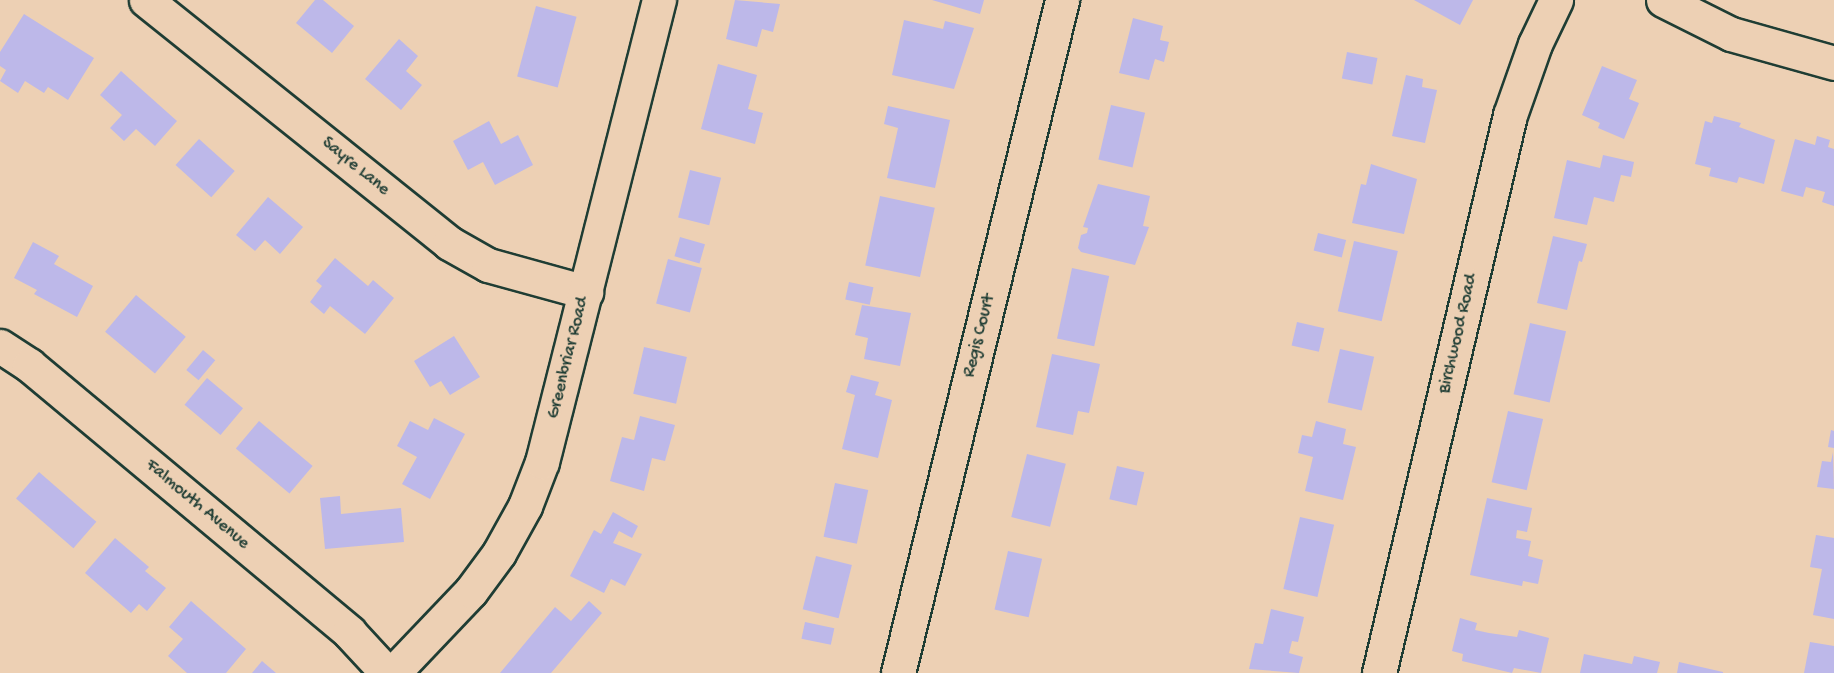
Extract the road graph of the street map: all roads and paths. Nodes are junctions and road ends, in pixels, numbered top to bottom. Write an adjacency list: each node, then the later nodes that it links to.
1 (146, 0): 7 (street, Sayre Lane)
2 (659, 0): 7 (street, Greenbriar Road)
3 (1062, 0): 11 (street, Regis Court)
4 (1556, 0): 12 (street, Birchwood Road)
5 (1663, 0): 6 (street)
6 (1834, 63)
7 (586, 292): 10 (street, Greenbriar Road)
8 (0, 346): 9 (street, Falmouth Avenue)
9 (387, 673)
10 (393, 673)
11 (898, 673)
12 (1379, 673)

